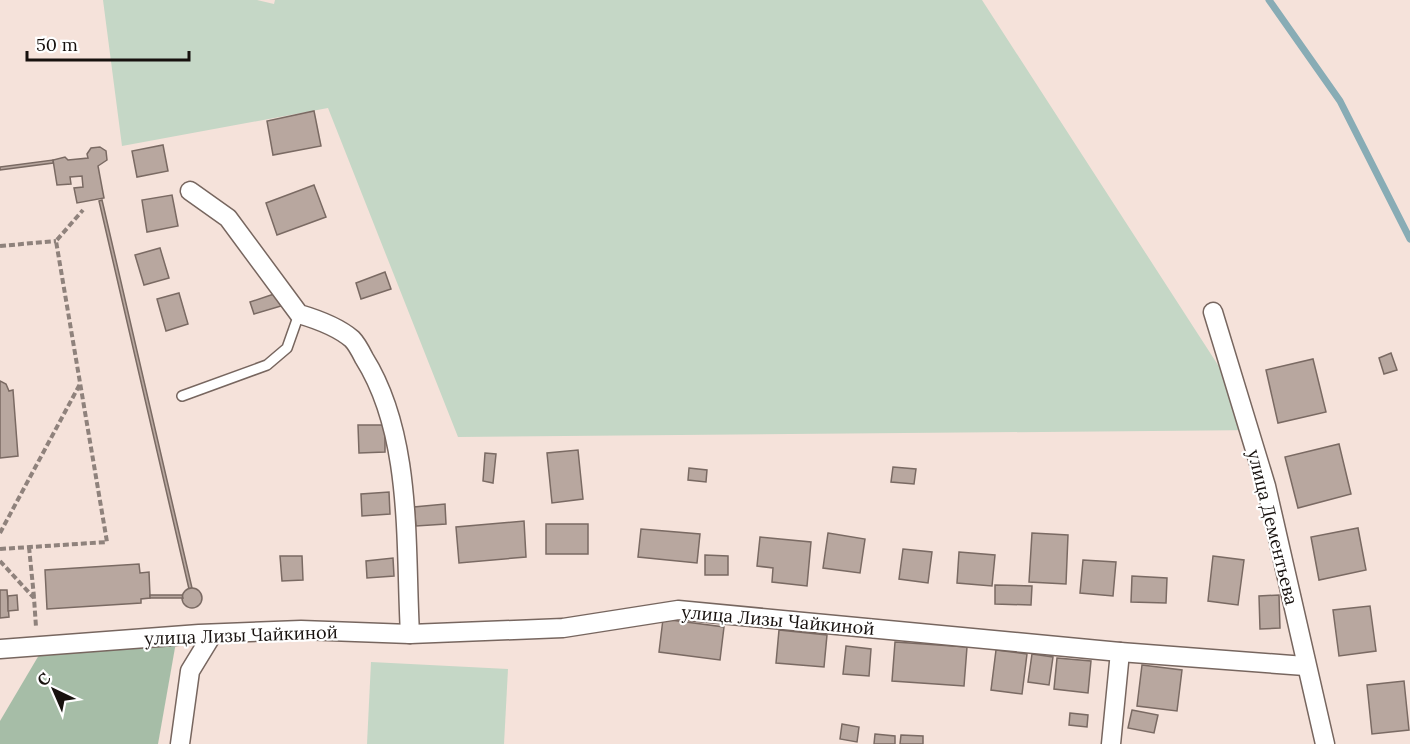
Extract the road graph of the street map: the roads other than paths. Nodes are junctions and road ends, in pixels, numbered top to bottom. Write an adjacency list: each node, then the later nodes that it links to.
1 (190, 191): 3 (street)
2 (1214, 312): 9 (street, улица Дементьева)
3 (298, 314): 4 (lane); 5 (street)
4 (182, 396)
5 (410, 634): 6 (street, улица Лизы Чайкиной); 8 (street, улица Лизы Чайкиной)
6 (212, 635): 7 (street, улица Лизы Чайкиной); 10 (street)
7 (0, 649)
8 (1120, 652): 9 (street, улица Лизы Чайкиной); 11 (street)
9 (1305, 666): 12 (street, улица Дементьева)
10 (180, 744)
11 (1111, 744)
12 (1325, 744)

